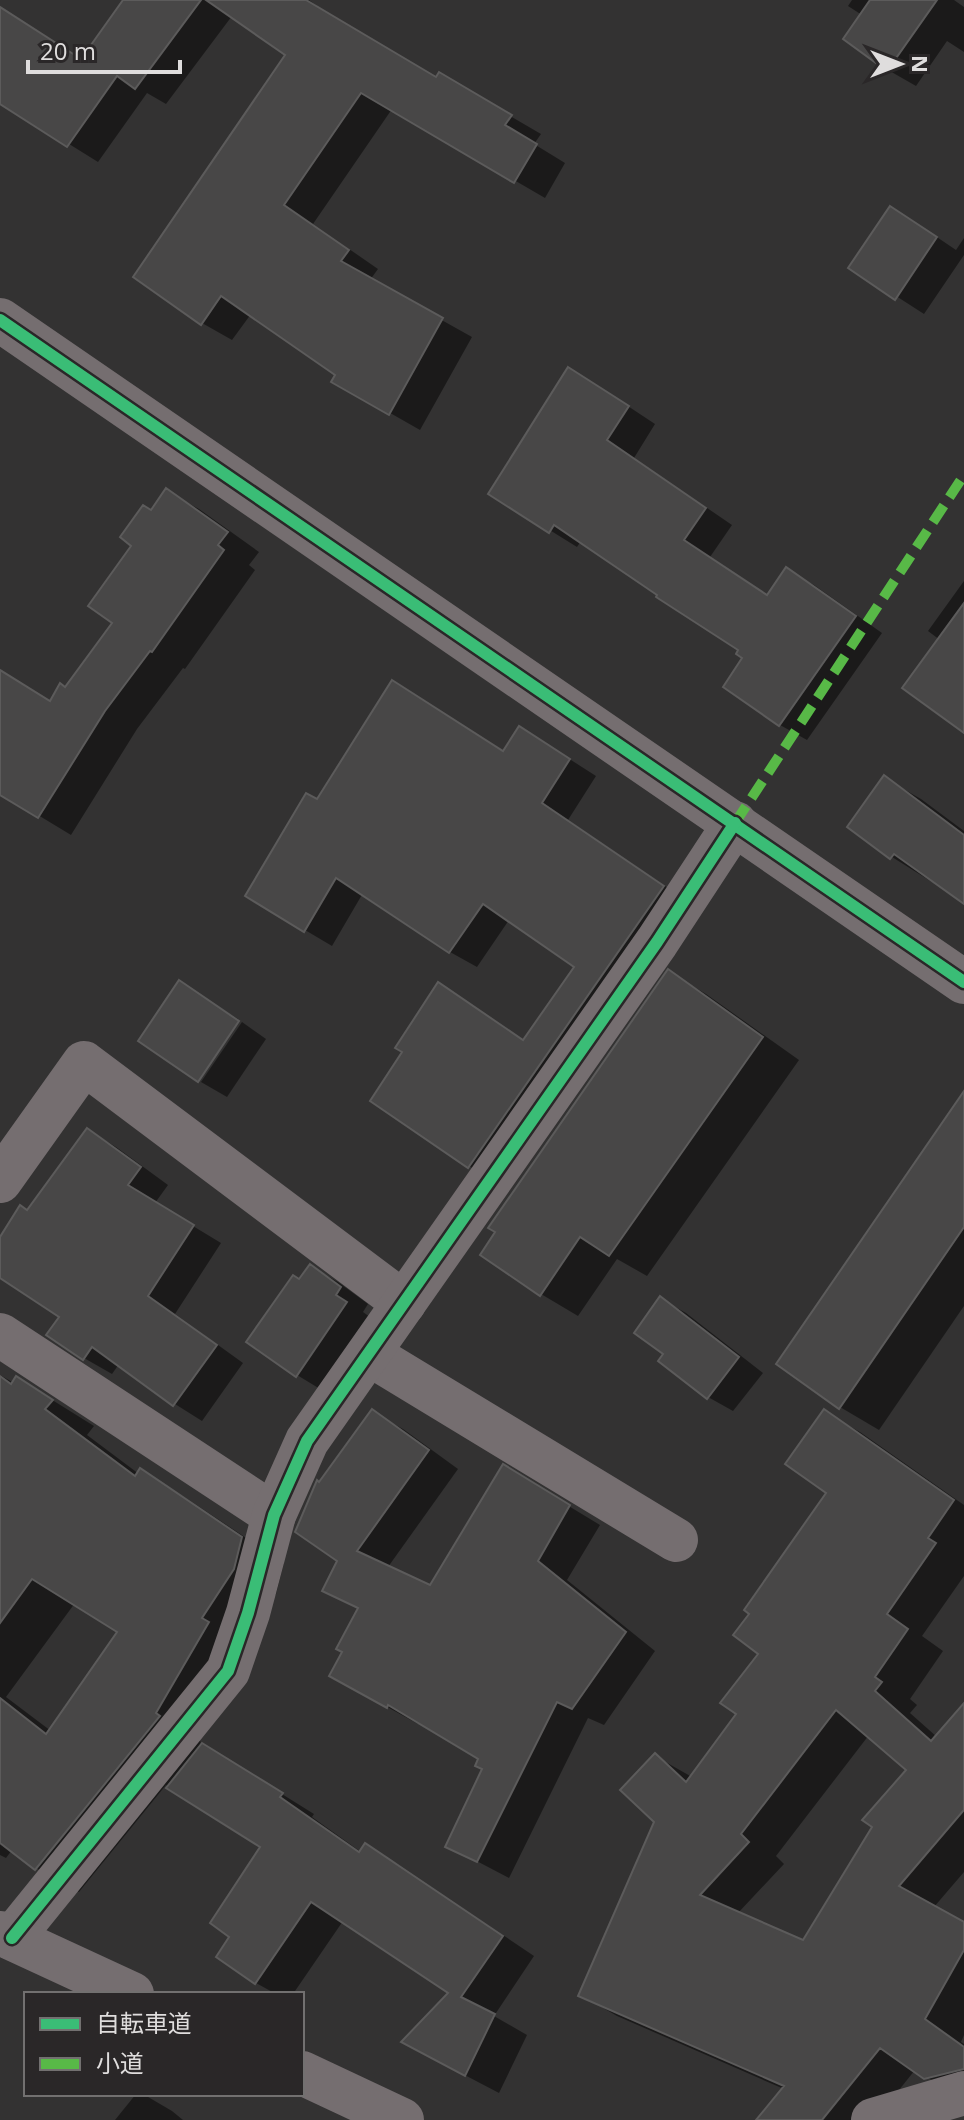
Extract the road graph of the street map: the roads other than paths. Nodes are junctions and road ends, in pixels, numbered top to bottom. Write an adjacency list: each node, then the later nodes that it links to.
1 (0, 320): 2 (street)
2 (735, 823): 3 (street); 5 (street)
3 (964, 982)
4 (0, 1181): 5 (street)
5 (404, 1303): 7 (street)
6 (0, 1335): 8 (street)
7 (369, 1354): 8 (street); 9 (street)
8 (274, 1515): 10 (street)
9 (676, 1540)
10 (6, 1935): 11 (street)
11 (128, 1992)
12 (304, 2074): 14 (street)
13 (964, 2093): 15 (street)
14 (402, 2120)
15 (873, 2120)

